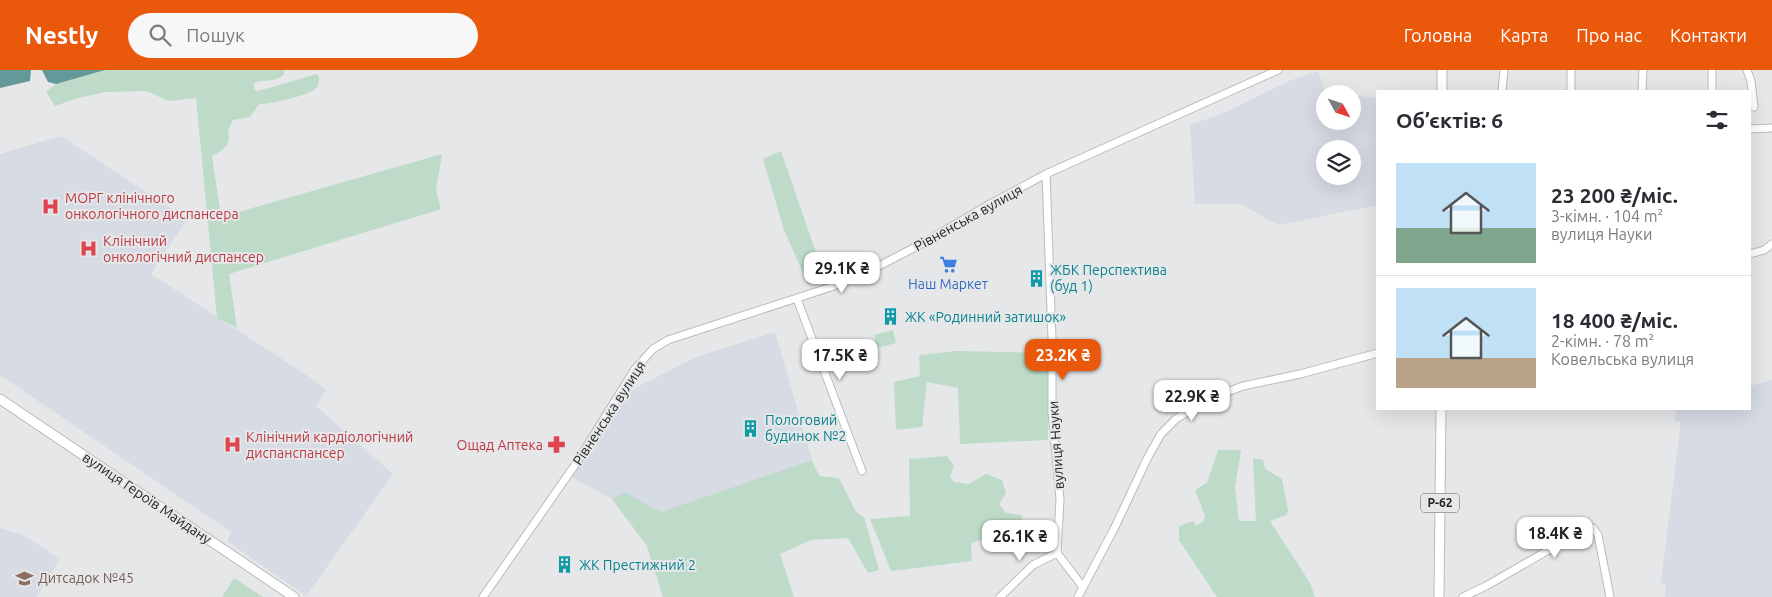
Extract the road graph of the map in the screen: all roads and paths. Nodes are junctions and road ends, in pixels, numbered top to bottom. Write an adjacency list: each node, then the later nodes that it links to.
1 (1278, 70): 16 (street, Рівненська вулиця)
2 (1442, 70): 8 (main road)
3 (1504, 70): 9 (street)
4 (1571, 70): 10 (street)
5 (1642, 70): 11 (street)
6 (1712, 70): 12 (street)
7 (1747, 70): 13 (street)
8 (1442, 90)
9 (1502, 90)
10 (1571, 90)
11 (1642, 90)
12 (1712, 90)
13 (1754, 107)
14 (1772, 128): 15 (street)
15 (1751, 129)
16 (1046, 174): 19 (street, Рівненська вулиця); 24 (street, вулиця Науки)
17 (1772, 244): 18 (street)
18 (1751, 254)
19 (797, 299): 23 (street); 27 (street, Рівненська вулиця)
20 (1376, 354): 25 (street)
21 (0, 399): 26 (main road, вулиця Героїв Майдану)
22 (1441, 410): 30 (main road, Р-62)
23 (862, 470)
24 (1057, 553): 25 (street); 28 (street)
25 (1083, 586): 29 (street)
26 (294, 597)
27 (483, 597)
28 (1000, 597)
29 (1078, 597)
30 (1439, 597)
31 (1463, 597): 32 (street)
32 (1610, 597)

